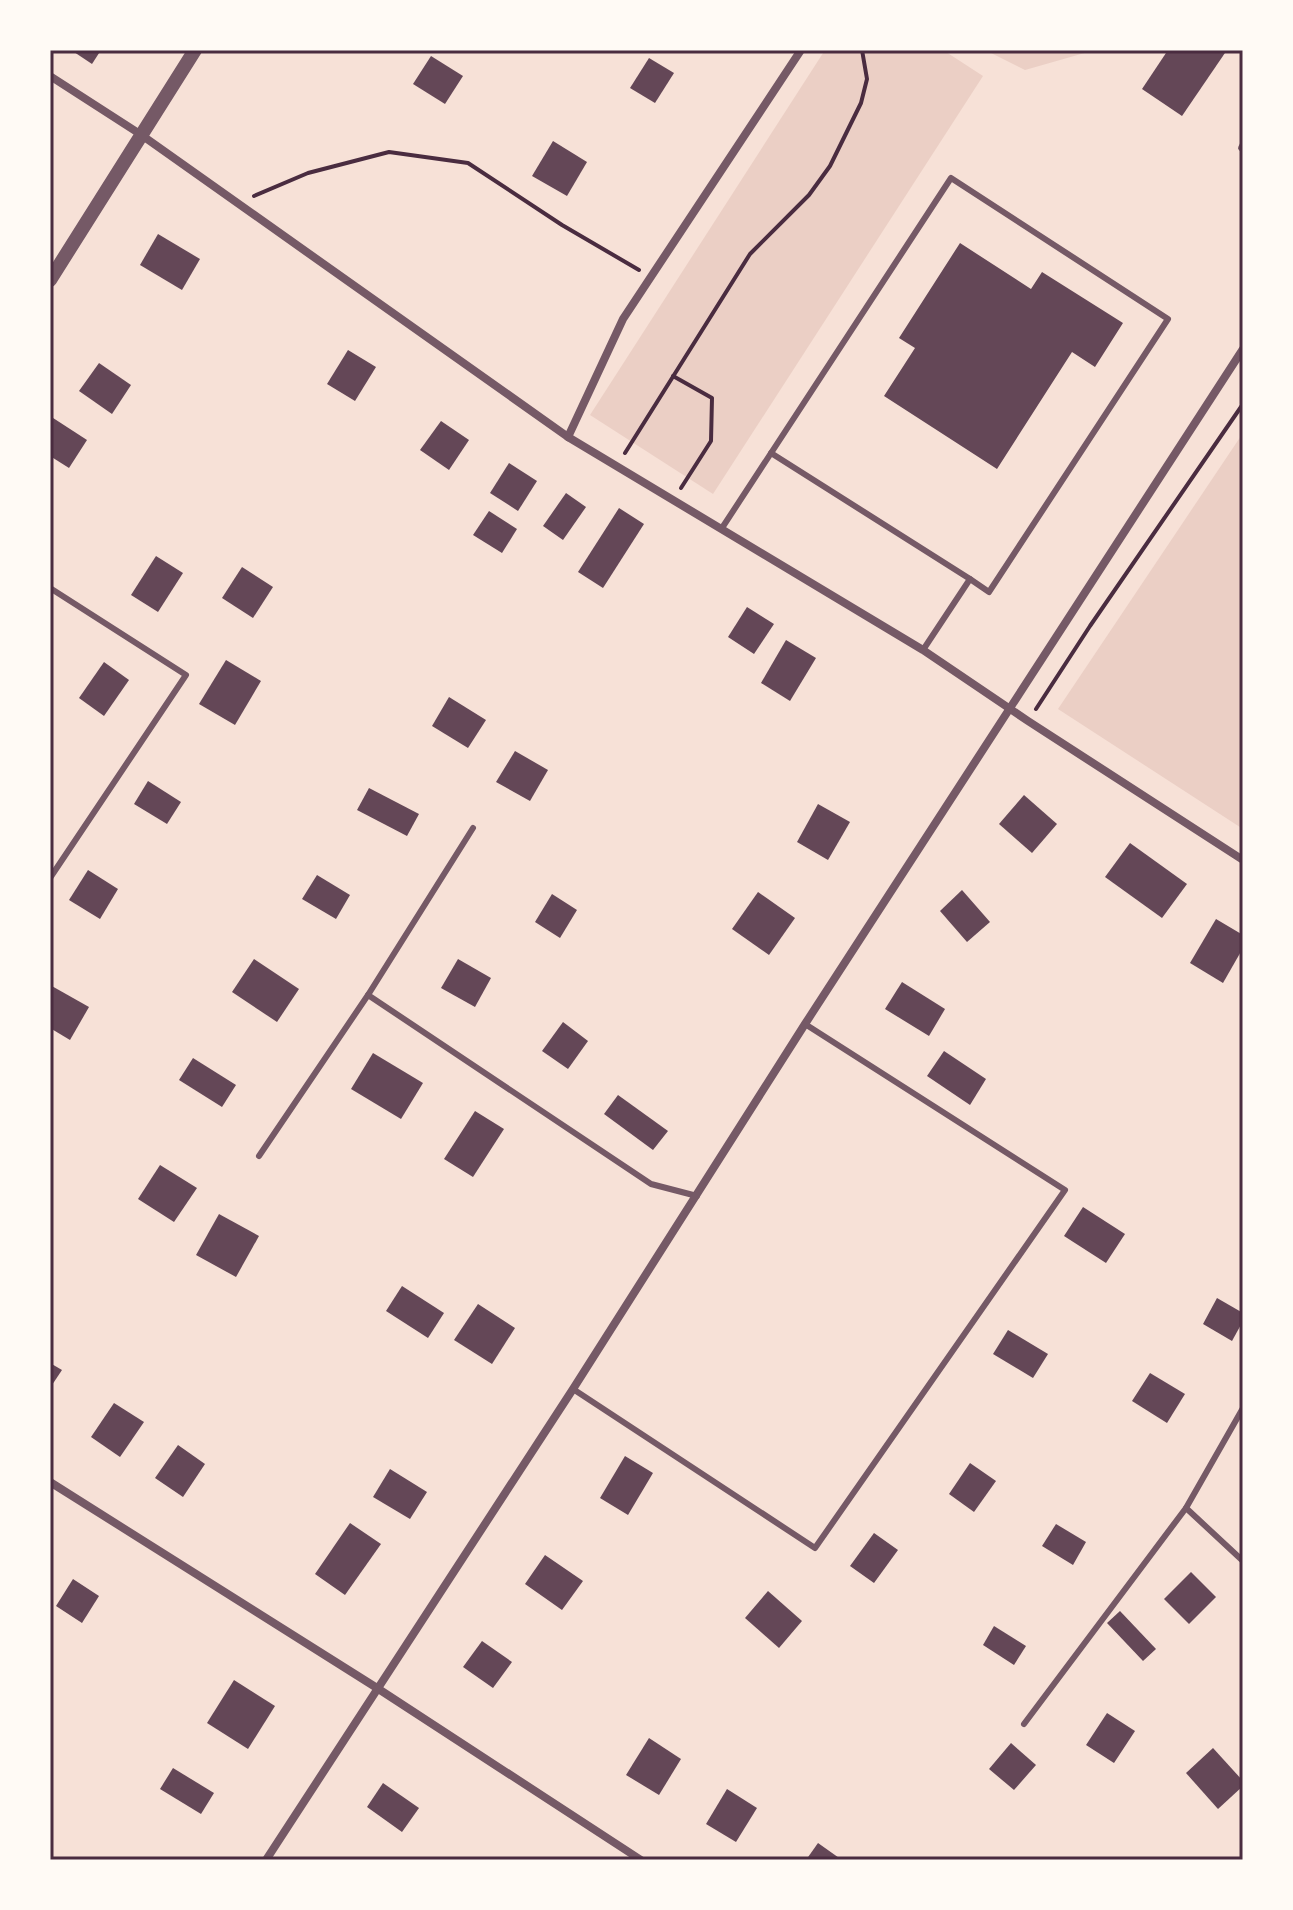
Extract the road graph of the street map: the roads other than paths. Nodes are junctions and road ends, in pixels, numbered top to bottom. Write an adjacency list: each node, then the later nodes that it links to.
1 (195, 50): 4 (street)
2 (801, 50): 7 (street)
3 (50, 76): 4 (street)
4 (140, 134): 5 (street); 7 (street)
5 (50, 280)
6 (1243, 349): 13 (street)
7 (568, 437): 9 (street)
8 (771, 453): 9 (lane); 10 (lane); 10 (lane)
9 (722, 528): 12 (street)
10 (970, 579): 12 (lane)
11 (50, 588): 16 (lane)
12 (923, 650): 13 (street)
13 (1010, 708): 15 (street); 18 (street)
14 (473, 828): 17 (lane)
15 (1243, 860)
16 (50, 878)
17 (368, 995): 19 (lane); 20 (lane)
18 (805, 1024): 20 (street); 21 (lane)
19 (259, 1156)
20 (697, 1196): 21 (street)
21 (573, 1389): 26 (street)
22 (1243, 1408): 24 (lane)
23 (50, 1482): 26 (street)
24 (1186, 1508): 25 (lane); 27 (lane)
25 (1243, 1561)
26 (377, 1688): 28 (street); 29 (street)
27 (1024, 1724)
28 (266, 1860)
29 (641, 1860)

